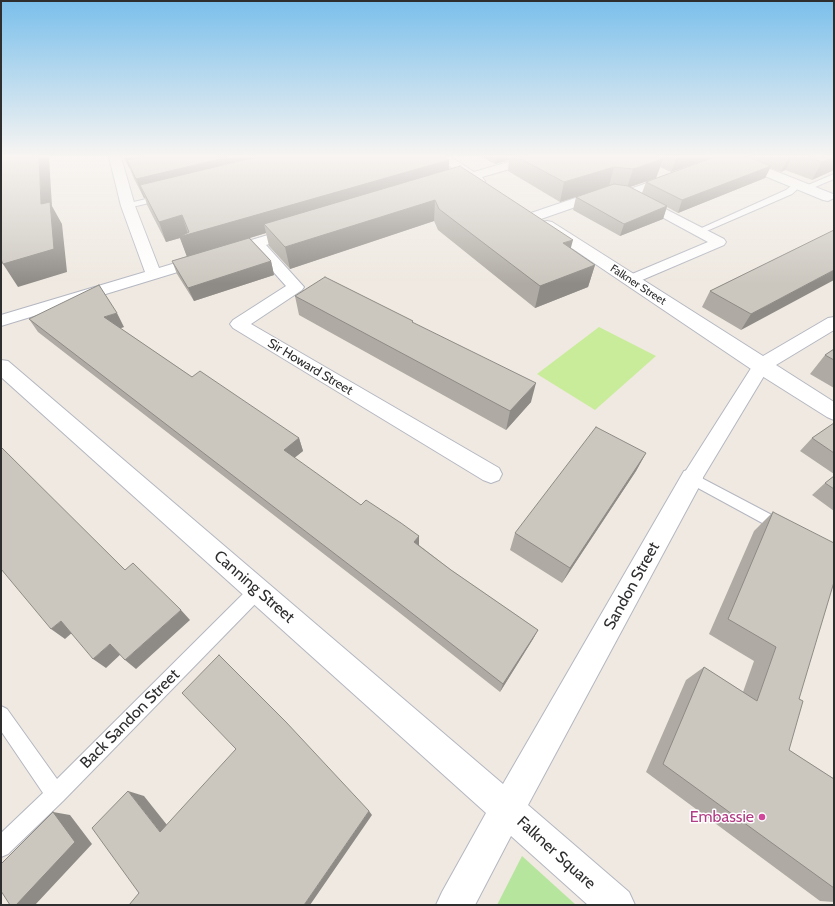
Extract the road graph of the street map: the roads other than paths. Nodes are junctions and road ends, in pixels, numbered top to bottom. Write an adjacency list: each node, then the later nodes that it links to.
1 (127, 199): 6 (street)
2 (154, 199): 6 (lane)
3 (578, 199): 7 (street)
4 (638, 199): 9 (street)
5 (771, 199): 9 (lane)
6 (128, 206): 11 (street)
7 (527, 213): 12 (street, Falkner Street)
8 (308, 227): 10 (street)
9 (699, 231): 12 (street)
10 (256, 243): 11 (street); 18 (street, Sir Howard Street)
11 (154, 274): 13 (street)
12 (630, 280): 16 (street, Falkner Street)
13 (1, 321)
14 (834, 322): 16 (street)
15 (1, 366): 21 (street, Canning Street)
16 (761, 366): 17 (street, Falkner Street); 19 (street, Sandon Street)
17 (834, 412)
18 (491, 474)
19 (692, 478): 20 (lane); 24 (street, Sandon Street)
20 (794, 534)
21 (258, 590): 23 (lane, Back Sandon Street); 24 (street, Canning Street)
22 (1, 715): 23 (lane)
23 (56, 794): 25 (lane, Back Sandon Street)
24 (507, 809): 26 (street, Falkner Square); 27 (street, Falkner Square)
25 (1, 847)
26 (455, 905)
27 (616, 905)

